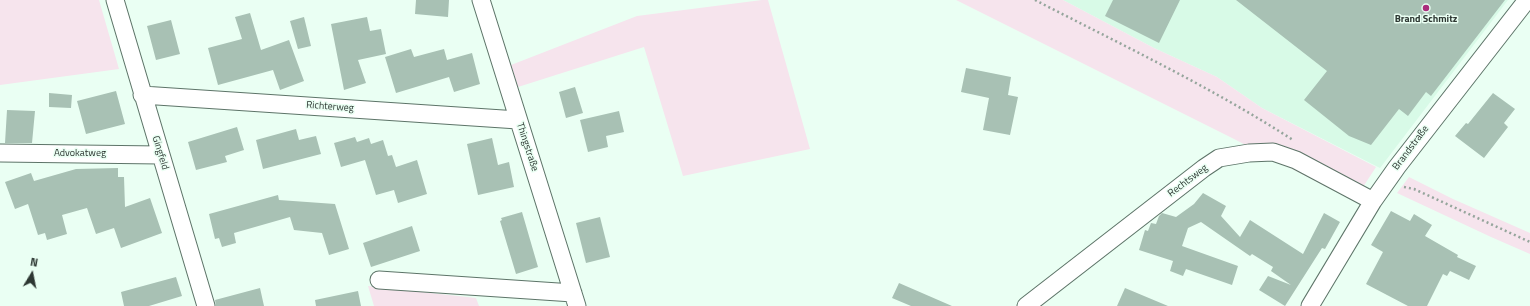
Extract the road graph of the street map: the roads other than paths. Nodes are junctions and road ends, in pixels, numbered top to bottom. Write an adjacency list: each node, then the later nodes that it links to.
1 (115, 0): 4 (street, Gingfeld)
2 (481, 0): 5 (street, Thingstraße)
3 (1527, 0): 8 (street, Brandstraße)
4 (142, 95): 5 (street, Richterweg); 7 (street, Gingfeld)
5 (518, 120): 10 (street, Thingstraße)
6 (0, 153): 7 (street, Advokatweg)
7 (160, 155): 11 (street, Gingfeld)
8 (1373, 201): 12 (street, Rechtsweg); 13 (street, Brandstraße)
9 (379, 280): 10 (street, Thingstraße)
10 (575, 300)
11 (206, 306)
12 (1026, 306)
13 (1310, 306)

